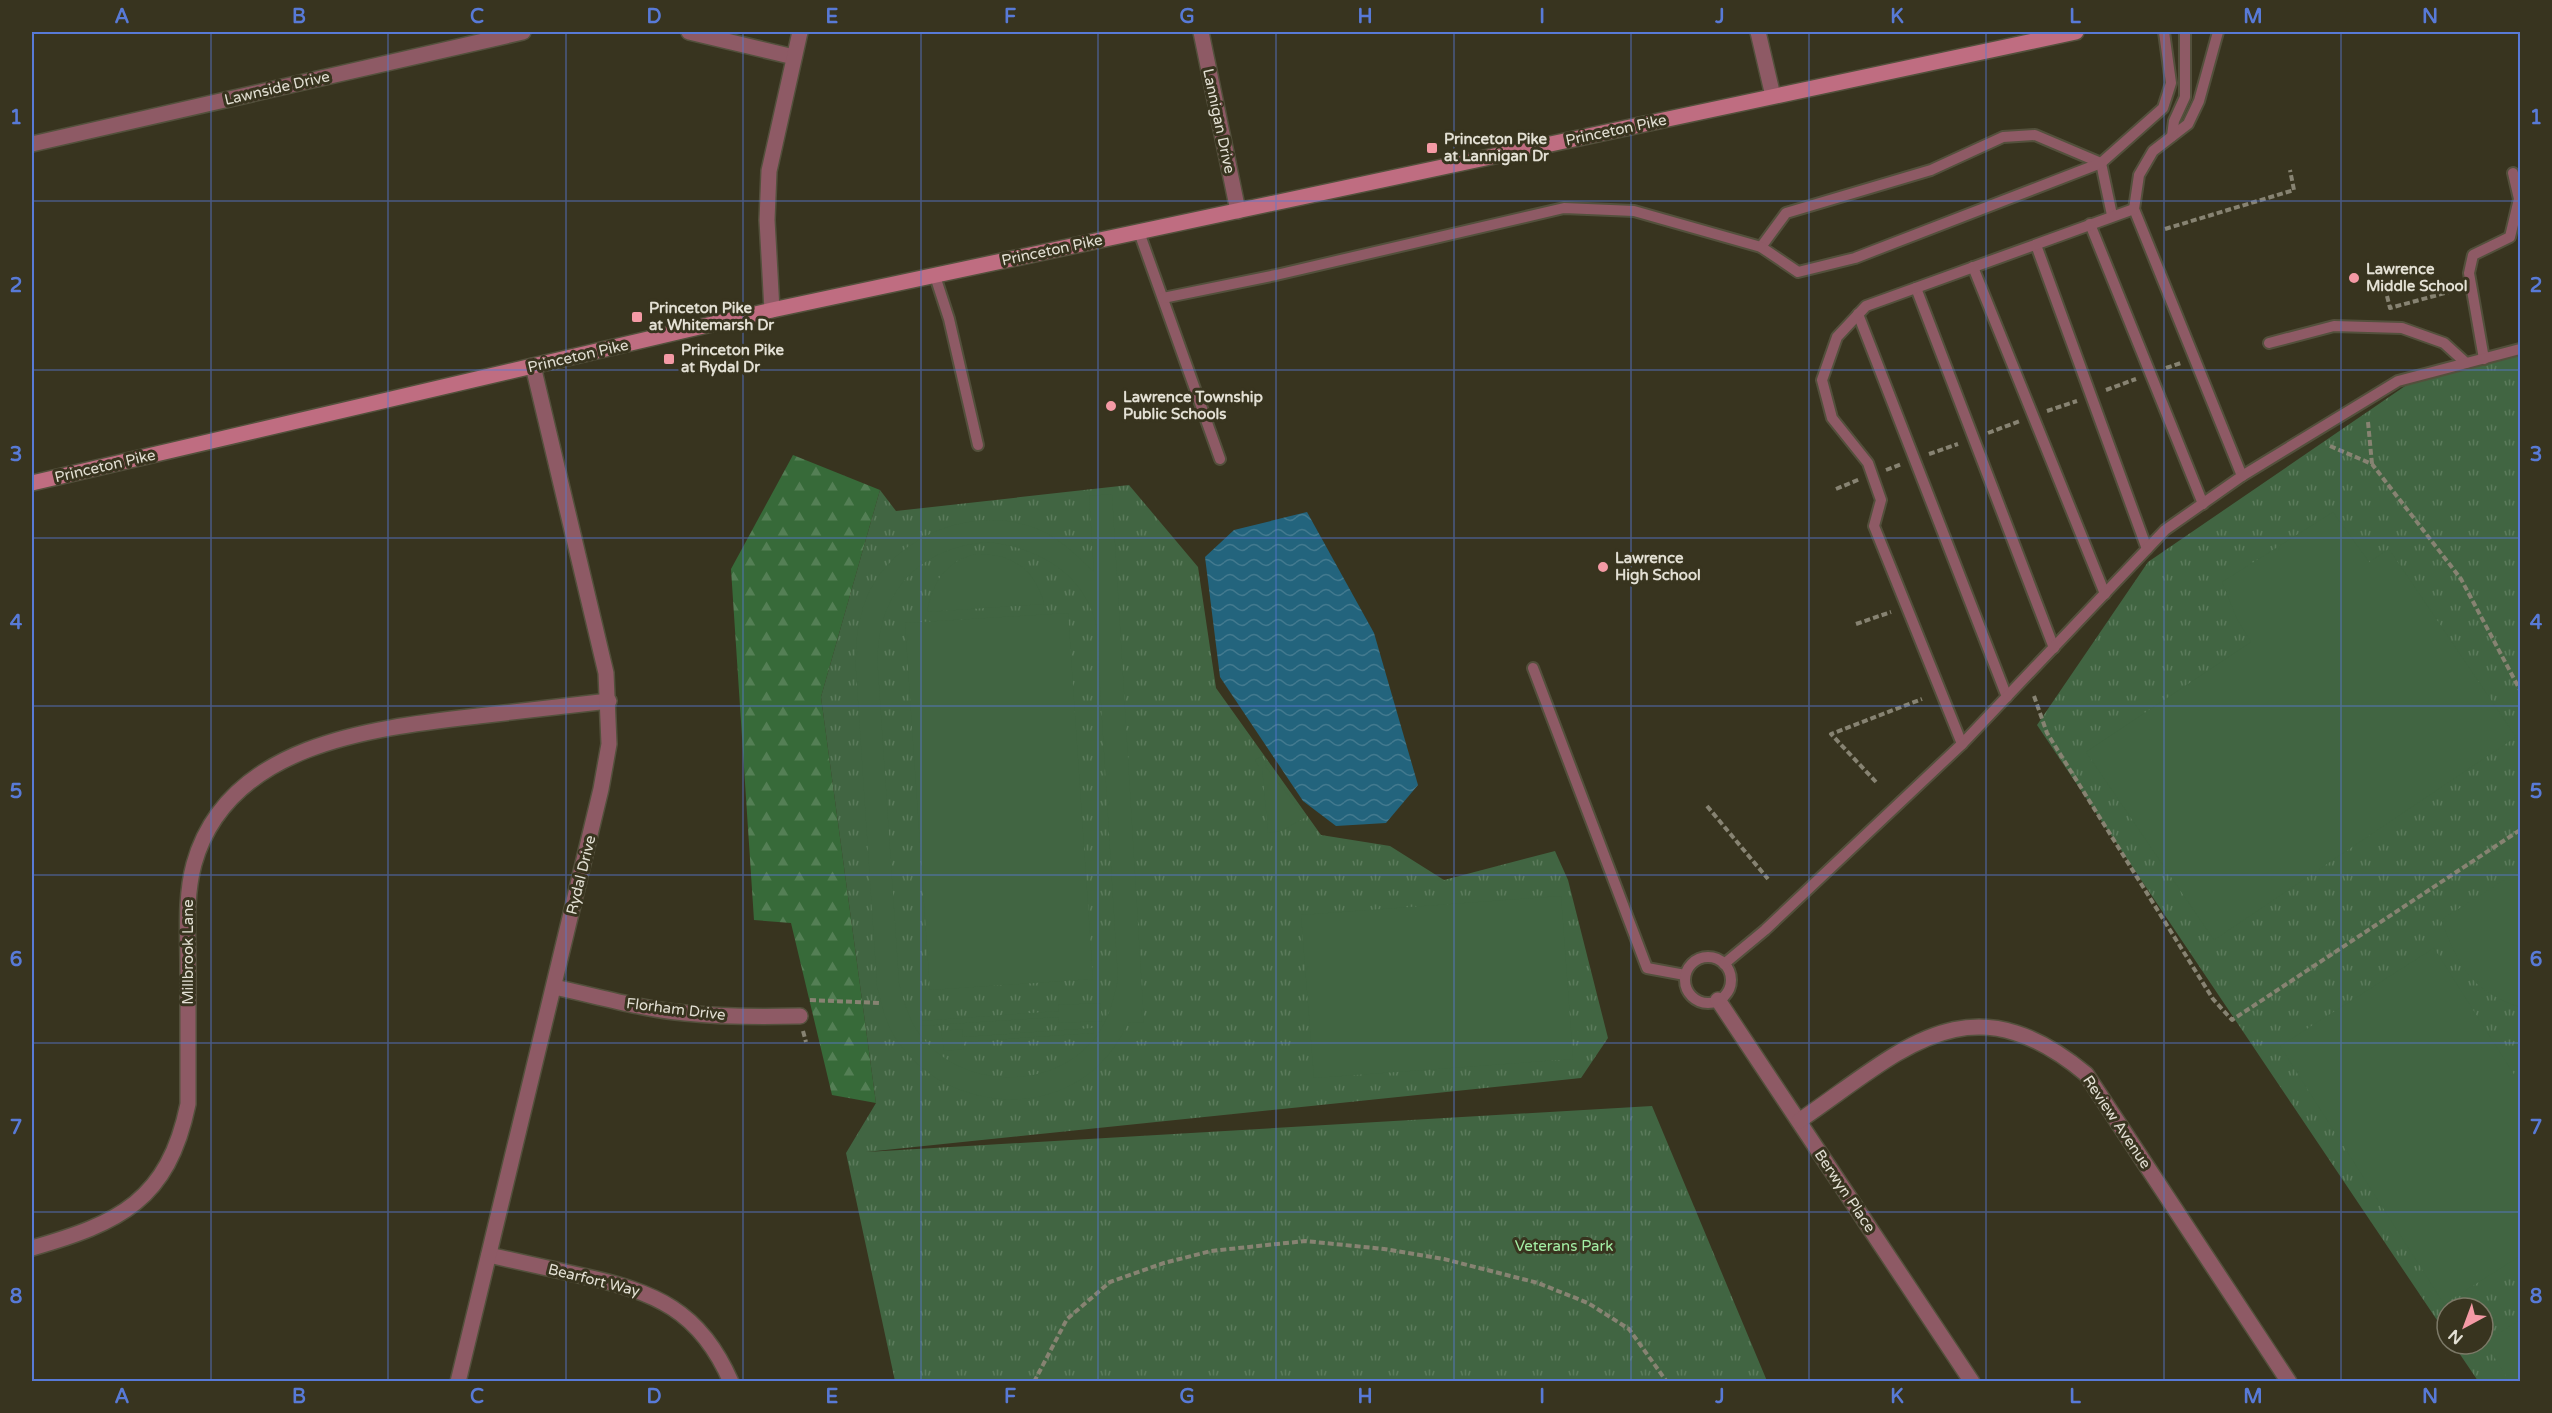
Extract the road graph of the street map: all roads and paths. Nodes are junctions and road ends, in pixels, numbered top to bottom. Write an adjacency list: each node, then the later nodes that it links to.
1 (524, 32): 13 (street, Lawnside Drive)
2 (689, 32): 10 (street)
3 (800, 32): 10 (street)
4 (1201, 32): 18 (street, Lannigan Drive)
5 (1758, 32): 11 (street)
6 (2076, 32): 11 (main road, Princeton Pike)
7 (2164, 32): 14 (lane)
8 (2185, 32): 12 (lane)
9 (2218, 32): 12 (lane)
10 (794, 57): 31 (street)
11 (1773, 96): 18 (main road, Princeton Pike)
12 (2172, 136): 17 (lane)
13 (32, 144)
14 (2101, 163): 19 (lane); 24 (lane); 24 (lane)
15 (2290, 170): 21 (path)
16 (2513, 173): 27 (lane)
17 (2134, 209): 19 (lane); 43 (lane)
18 (1238, 211): 22 (main road, Princeton Pike)
19 (2112, 215): 20 (lane)
20 (2090, 224): 23 (lane); 45 (lane)
21 (2165, 229)
22 (1139, 232): 26 (main road, Princeton Pike); 30 (lane)
23 (2036, 244): 25 (lane); 46 (lane)
24 (1761, 247): 30 (lane)
25 (1973, 267): 28 (lane); 47 (lane)
26 (935, 276): 31 (main road, Princeton Pike); 39 (lane)
27 (2472, 285): 29 (path); 35 (lane)
28 (1916, 288): 32 (lane); 50 (lane)
29 (2387, 296)
30 (1163, 298): 41 (lane)
31 (772, 310): 37 (main road, Princeton Pike)
32 (1858, 314): 54 (lane); 57 (lane)
33 (2269, 344): 36 (lane)
34 (2520, 349): 35 (lane)
35 (2484, 359): 36 (lane)
36 (2466, 363): 43 (lane)
37 (533, 366): 44 (main road, Princeton Pike); 56 (street, Rydal Drive)
38 (2368, 422): 42 (path)
39 (978, 446)
40 (2330, 446): 42 (path)
41 (1220, 459)
42 (2372, 464): 52 (path)
43 (2242, 476): 45 (lane)
44 (32, 483)
45 (2203, 504): 46 (lane)
46 (2147, 549): 47 (lane)
47 (2105, 594): 50 (lane)
48 (1891, 612): 49 (path)
49 (1856, 624)
50 (2054, 648): 54 (lane)
51 (1533, 668): 63 (lane)
52 (2520, 690)
53 (2034, 696): 60 (path)
54 (2007, 697): 57 (lane)
55 (1922, 699): 58 (path)
56 (609, 701): 64 (street, Rydal Drive); 70 (street, Millbrook Lane)
57 (1962, 744): 62 (lane)
58 (1876, 782)
59 (1707, 806): 61 (path)
60 (2520, 831)
61 (1768, 879)
62 (1724, 964): 63 (lane); 65 (lane)
63 (1685, 975): 65 (lane)
64 (554, 987): 67 (street, Florham Drive); 71 (street, Rydal Drive)
65 (1718, 1000): 69 (street, Berwyn Place)
66 (880, 1003): 67 (path)
67 (800, 1016): 68 (path)
68 (806, 1042)
69 (1799, 1121): 76 (street, Berwyn Place); 77 (street, Review Avenue)
70 (32, 1248)
71 (489, 1255): 72 (street, Rydal Drive); 73 (street, Bearfort Way)
72 (458, 1382)
73 (731, 1382)
74 (1034, 1382): 75 (path)
75 (1666, 1382)
76 (1972, 1382)
77 (2289, 1382)

